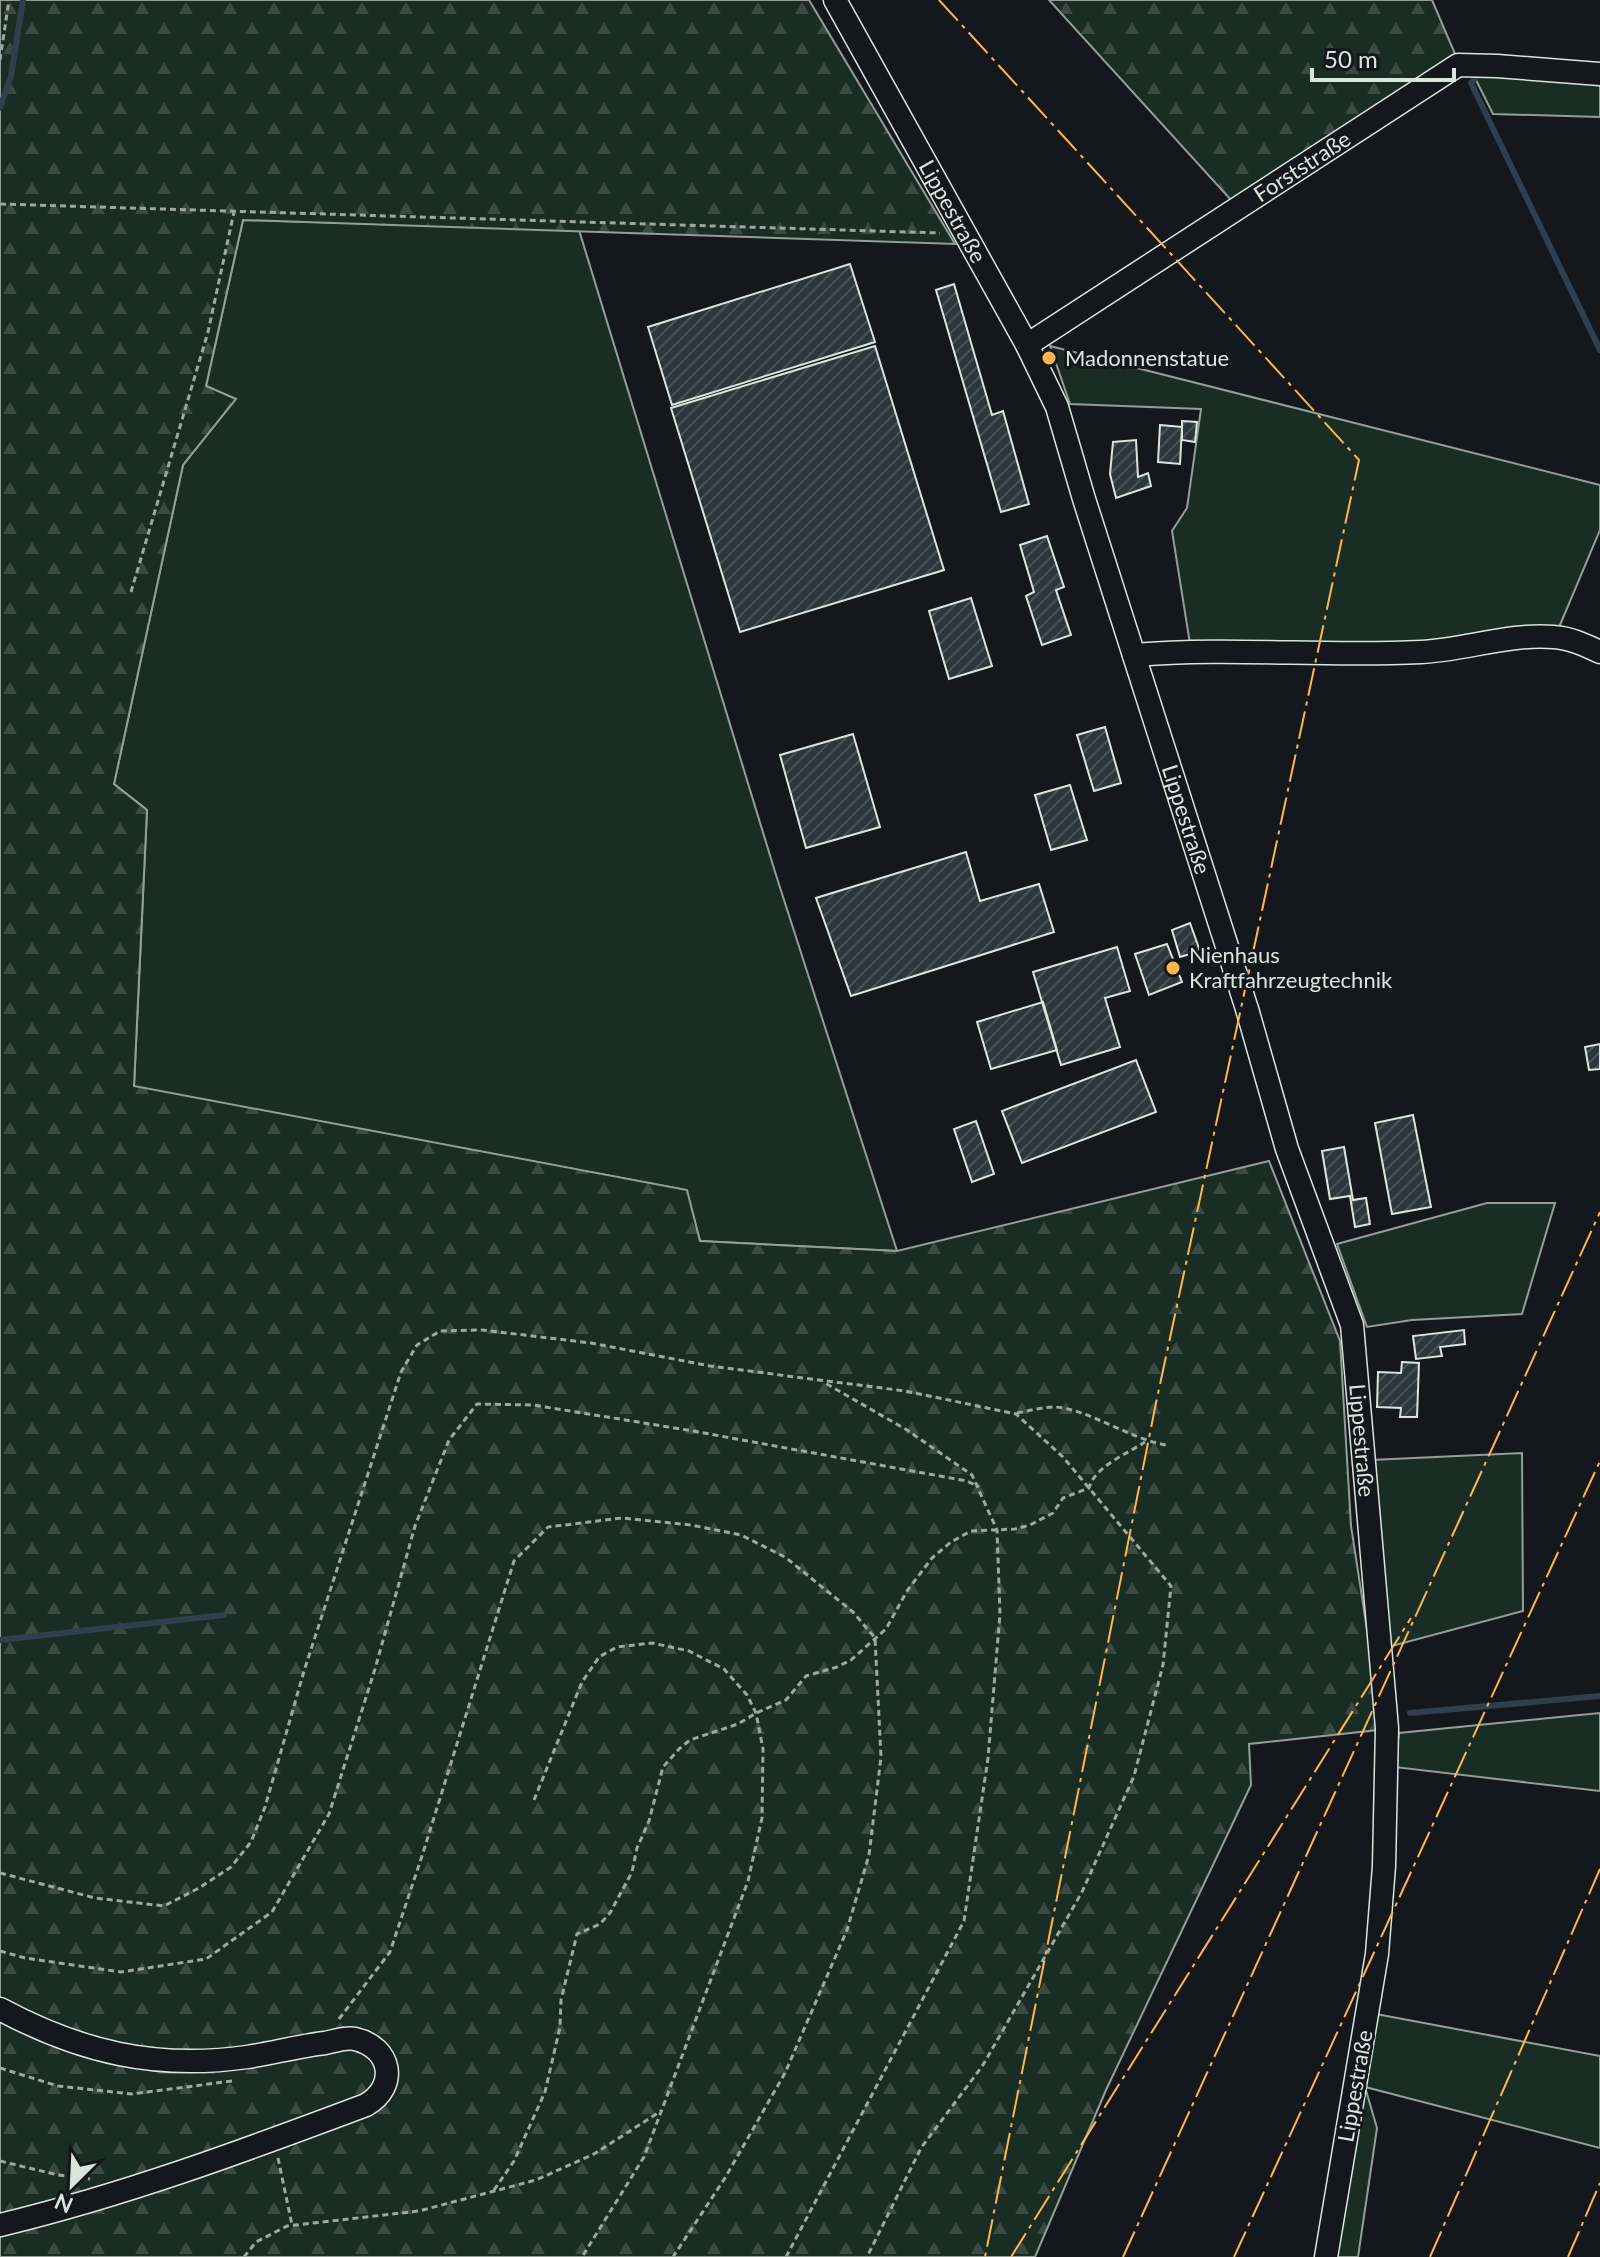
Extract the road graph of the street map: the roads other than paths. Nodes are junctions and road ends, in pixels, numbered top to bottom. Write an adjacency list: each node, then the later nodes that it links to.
1 (835, 0): 3 (street, Lippestraße)
2 (1600, 74): 3 (street, Forststraße)
3 (1027, 345): 5 (street, Lippestraße)
4 (1600, 652): 5 (street)
5 (1134, 655): 8 (street, Lippestraße)
6 (0, 2009): 7 (street)
7 (0, 2225)
8 (1326, 2257)

